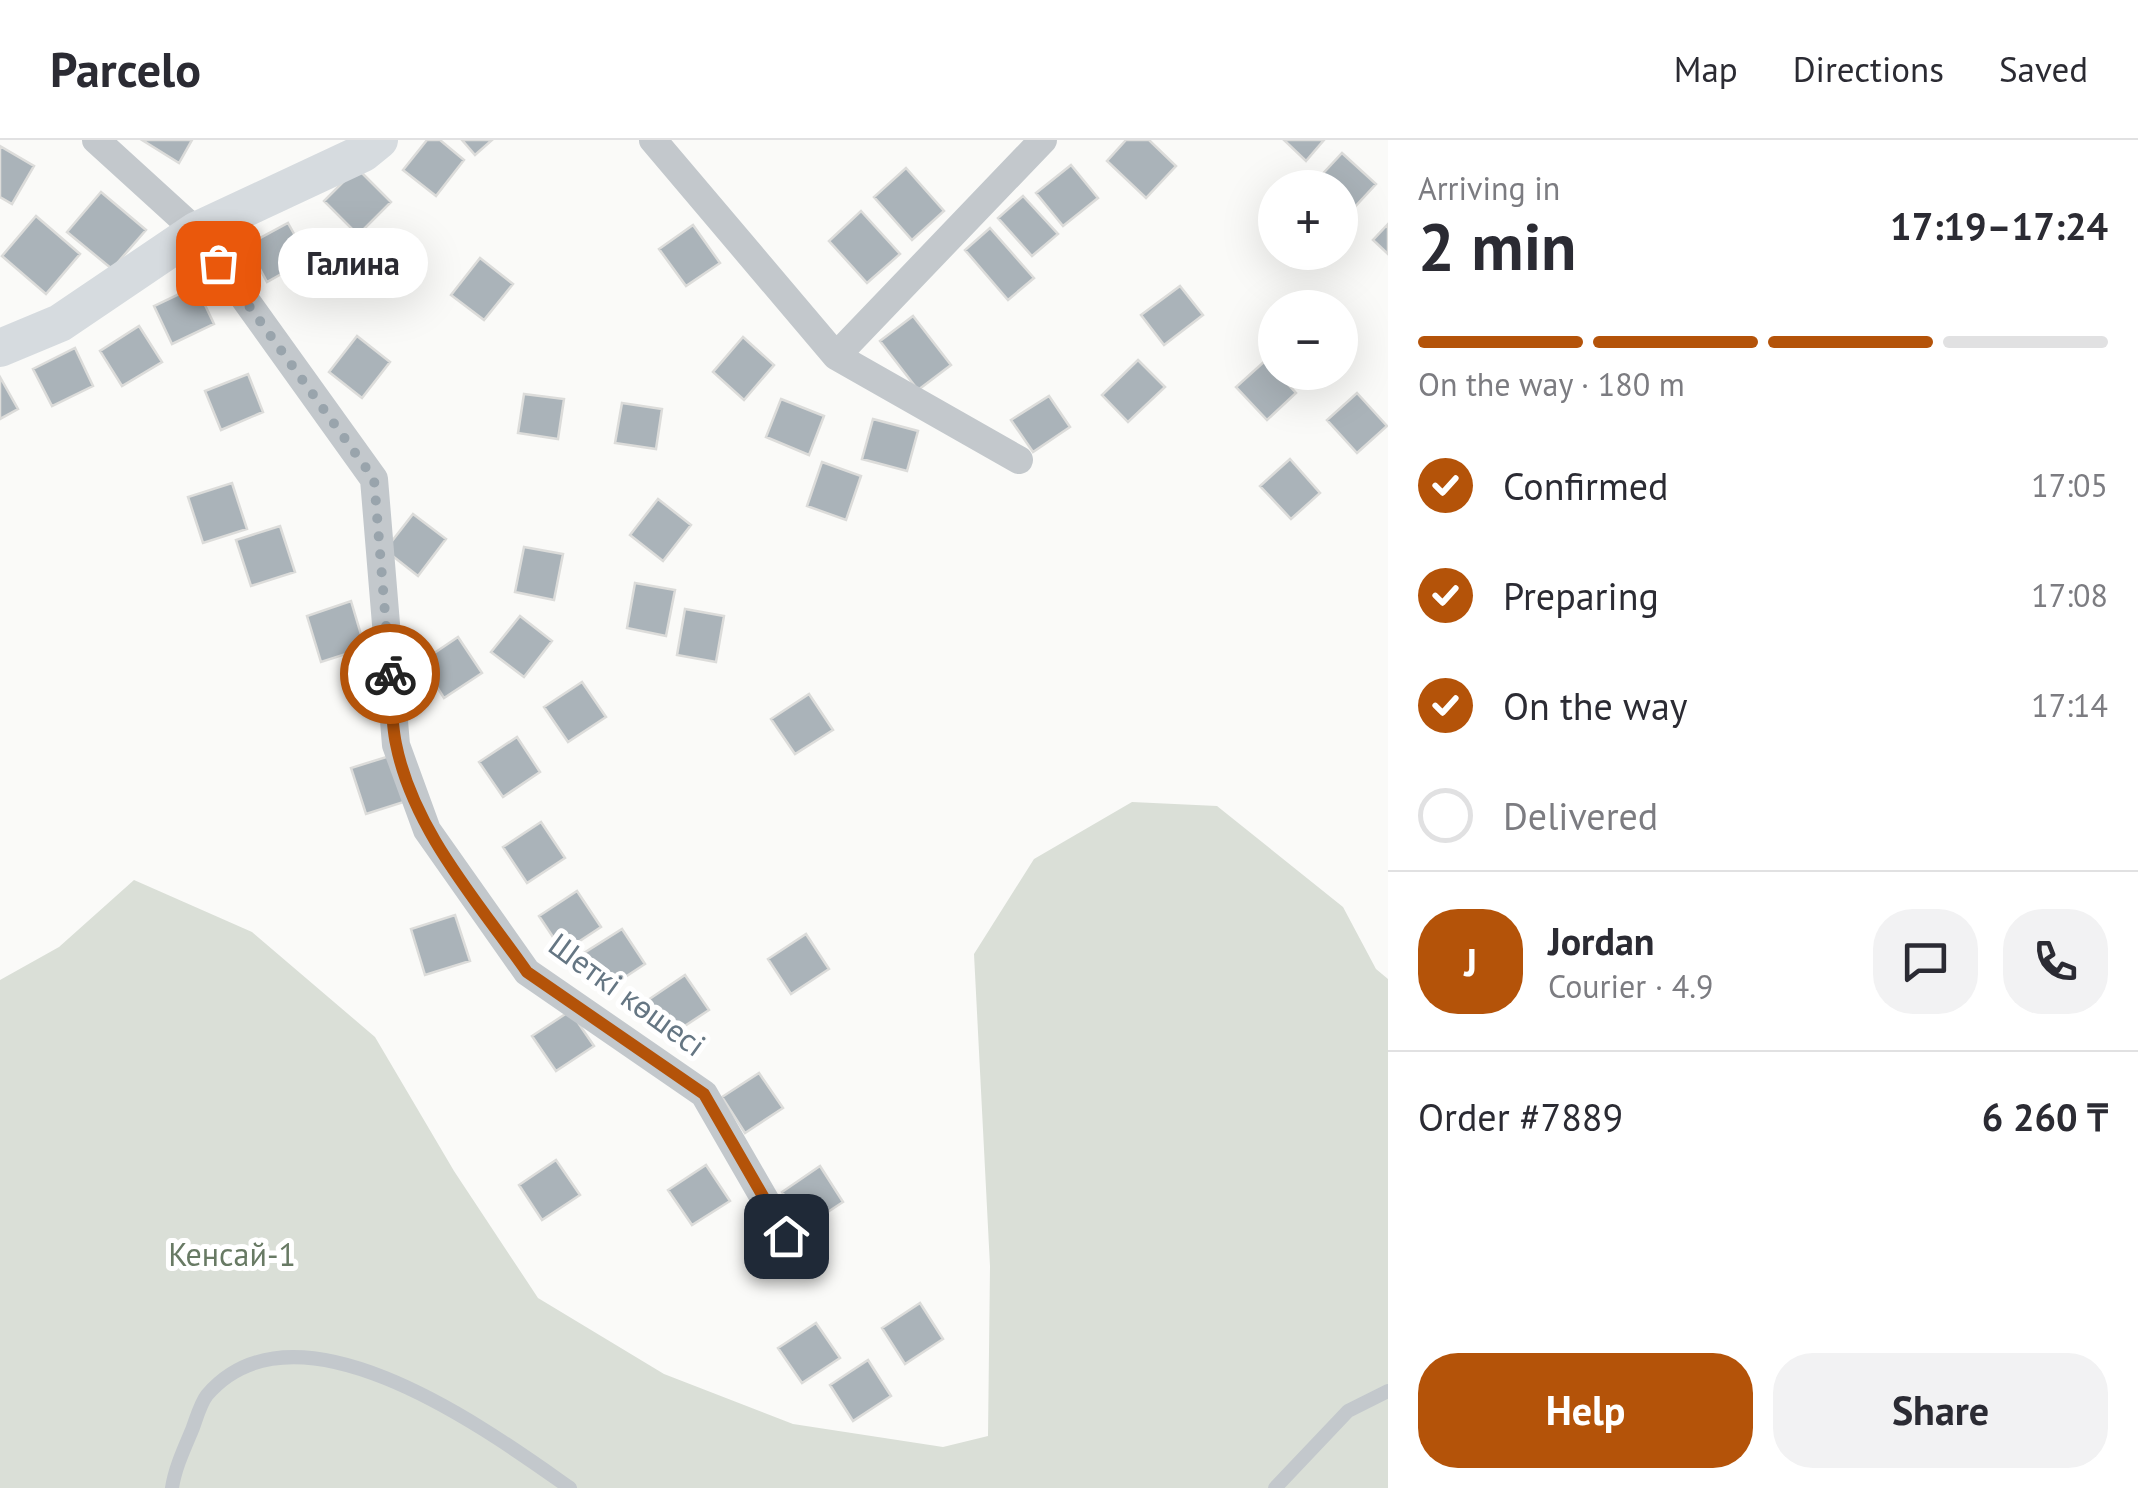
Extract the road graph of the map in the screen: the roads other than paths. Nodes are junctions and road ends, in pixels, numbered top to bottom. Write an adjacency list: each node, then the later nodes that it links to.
1 (96, 140): 5 (street, Шеткі көшесі)
2 (379, 140): 5 (street)
3 (653, 140): 7 (street)
4 (1043, 140): 7 (street)
5 (196, 231): 6 (street); 9 (street, Шеткі көшесі)
6 (0, 348)
7 (836, 356): 8 (street)
8 (1019, 460)
9 (786, 1236)
10 (1388, 1391): 13 (lane)
11 (172, 1488): 12 (lane)
12 (570, 1488)
13 (1275, 1488)

